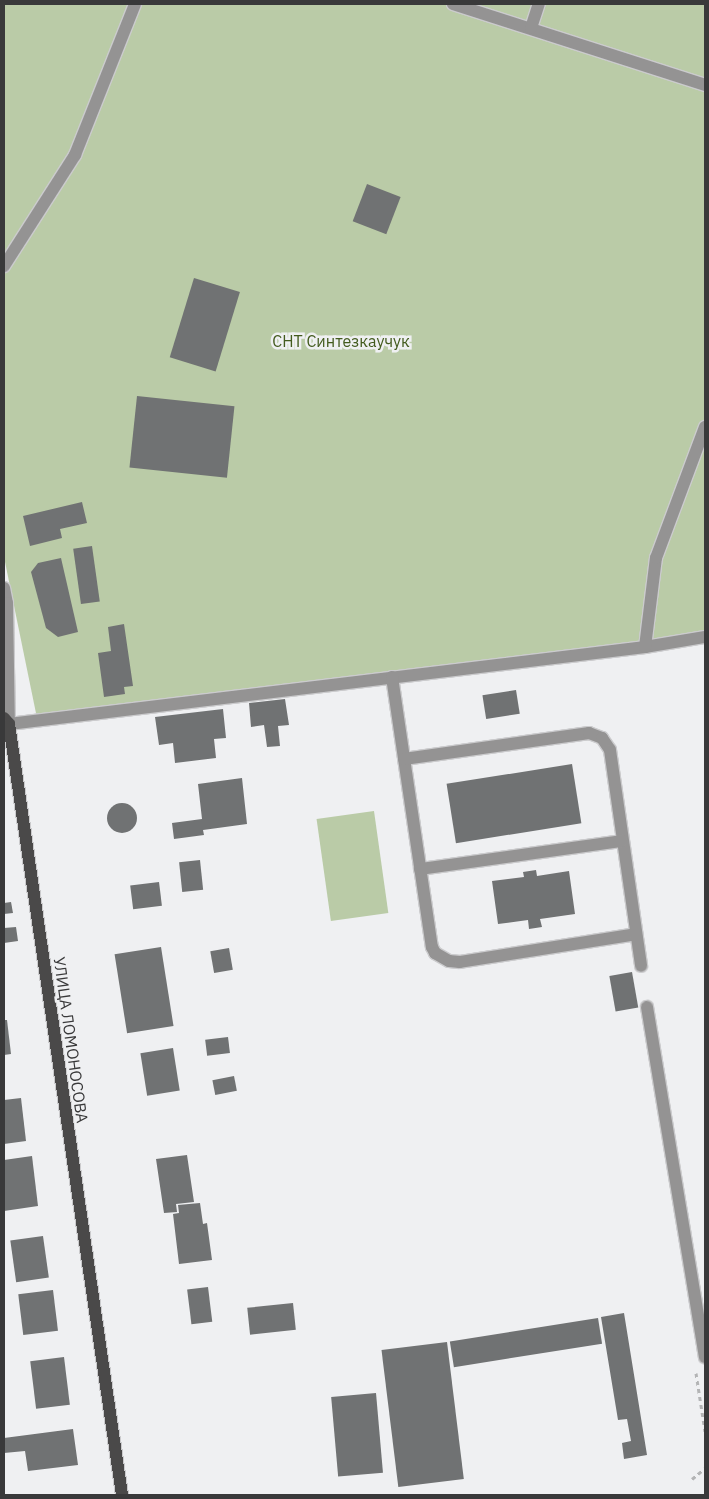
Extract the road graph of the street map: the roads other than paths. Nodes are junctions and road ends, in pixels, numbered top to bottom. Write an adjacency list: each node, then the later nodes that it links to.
1 (135, 4): 6 (street)
2 (453, 4): 4 (street)
3 (539, 4): 4 (street)
4 (531, 28): 5 (street)
5 (705, 85)
6 (4, 266)
7 (705, 428): 11 (street)
8 (4, 588): 9 (street, УЛИЦА ЛОМОНОСОВА)
9 (5, 603): 13 (street, УЛИЦА ЛОМОНОСОВА)
10 (705, 637): 11 (street)
11 (645, 647): 12 (street)
12 (392, 677): 13 (street); 14 (street)
13 (6, 721): 21 (main road, УЛИЦА ЛОМОНОСОВА)
14 (404, 759): 15 (street); 16 (street)
15 (622, 841): 16 (street); 17 (street)
16 (420, 868): 17 (street)
17 (636, 934): 18 (street)
18 (641, 966)
19 (647, 1007): 20 (street)
20 (705, 1357)
21 (122, 1495)

